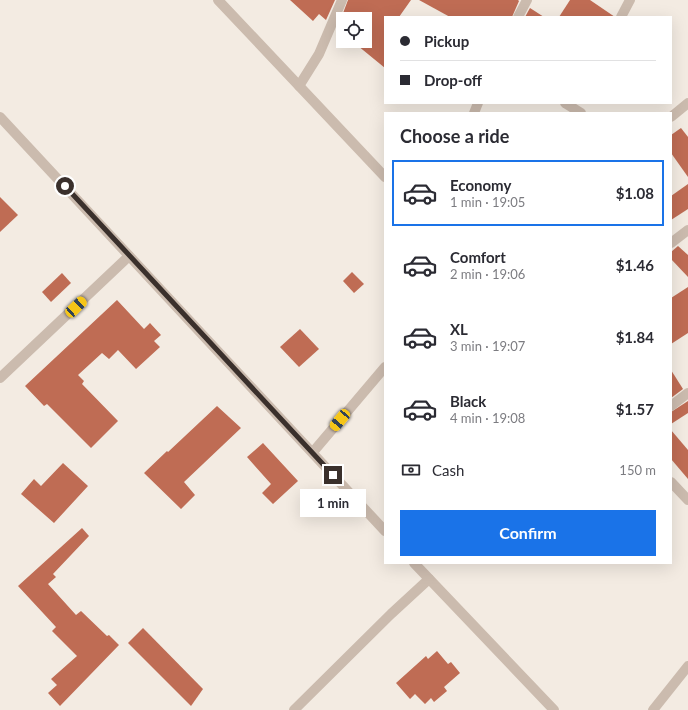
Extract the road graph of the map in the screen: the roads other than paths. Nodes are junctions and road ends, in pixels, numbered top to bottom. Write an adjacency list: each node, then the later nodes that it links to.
1 (218, 0): 7 (street)
2 (342, 0): 7 (street)
3 (527, 0): 5 (street)
4 (630, 0): 6 (street)
5 (519, 16)
6 (622, 16)
7 (299, 86): 11 (street)
8 (688, 103): 9 (street)
9 (672, 116)
10 (0, 117): 14 (street)
11 (384, 176)
12 (688, 230): 13 (street)
13 (672, 242)
14 (129, 256): 16 (street); 19 (street)
15 (384, 367): 19 (street)
16 (0, 378)
17 (688, 394): 18 (street)
18 (672, 405)
19 (313, 452): 22 (street)
20 (672, 483): 21 (street)
21 (688, 500)
22 (384, 530)
23 (415, 564): 24 (street)
24 (429, 579): 26 (street); 27 (street)
25 (688, 666): 28 (street)
26 (294, 710)
27 (554, 710)
28 (653, 710)

